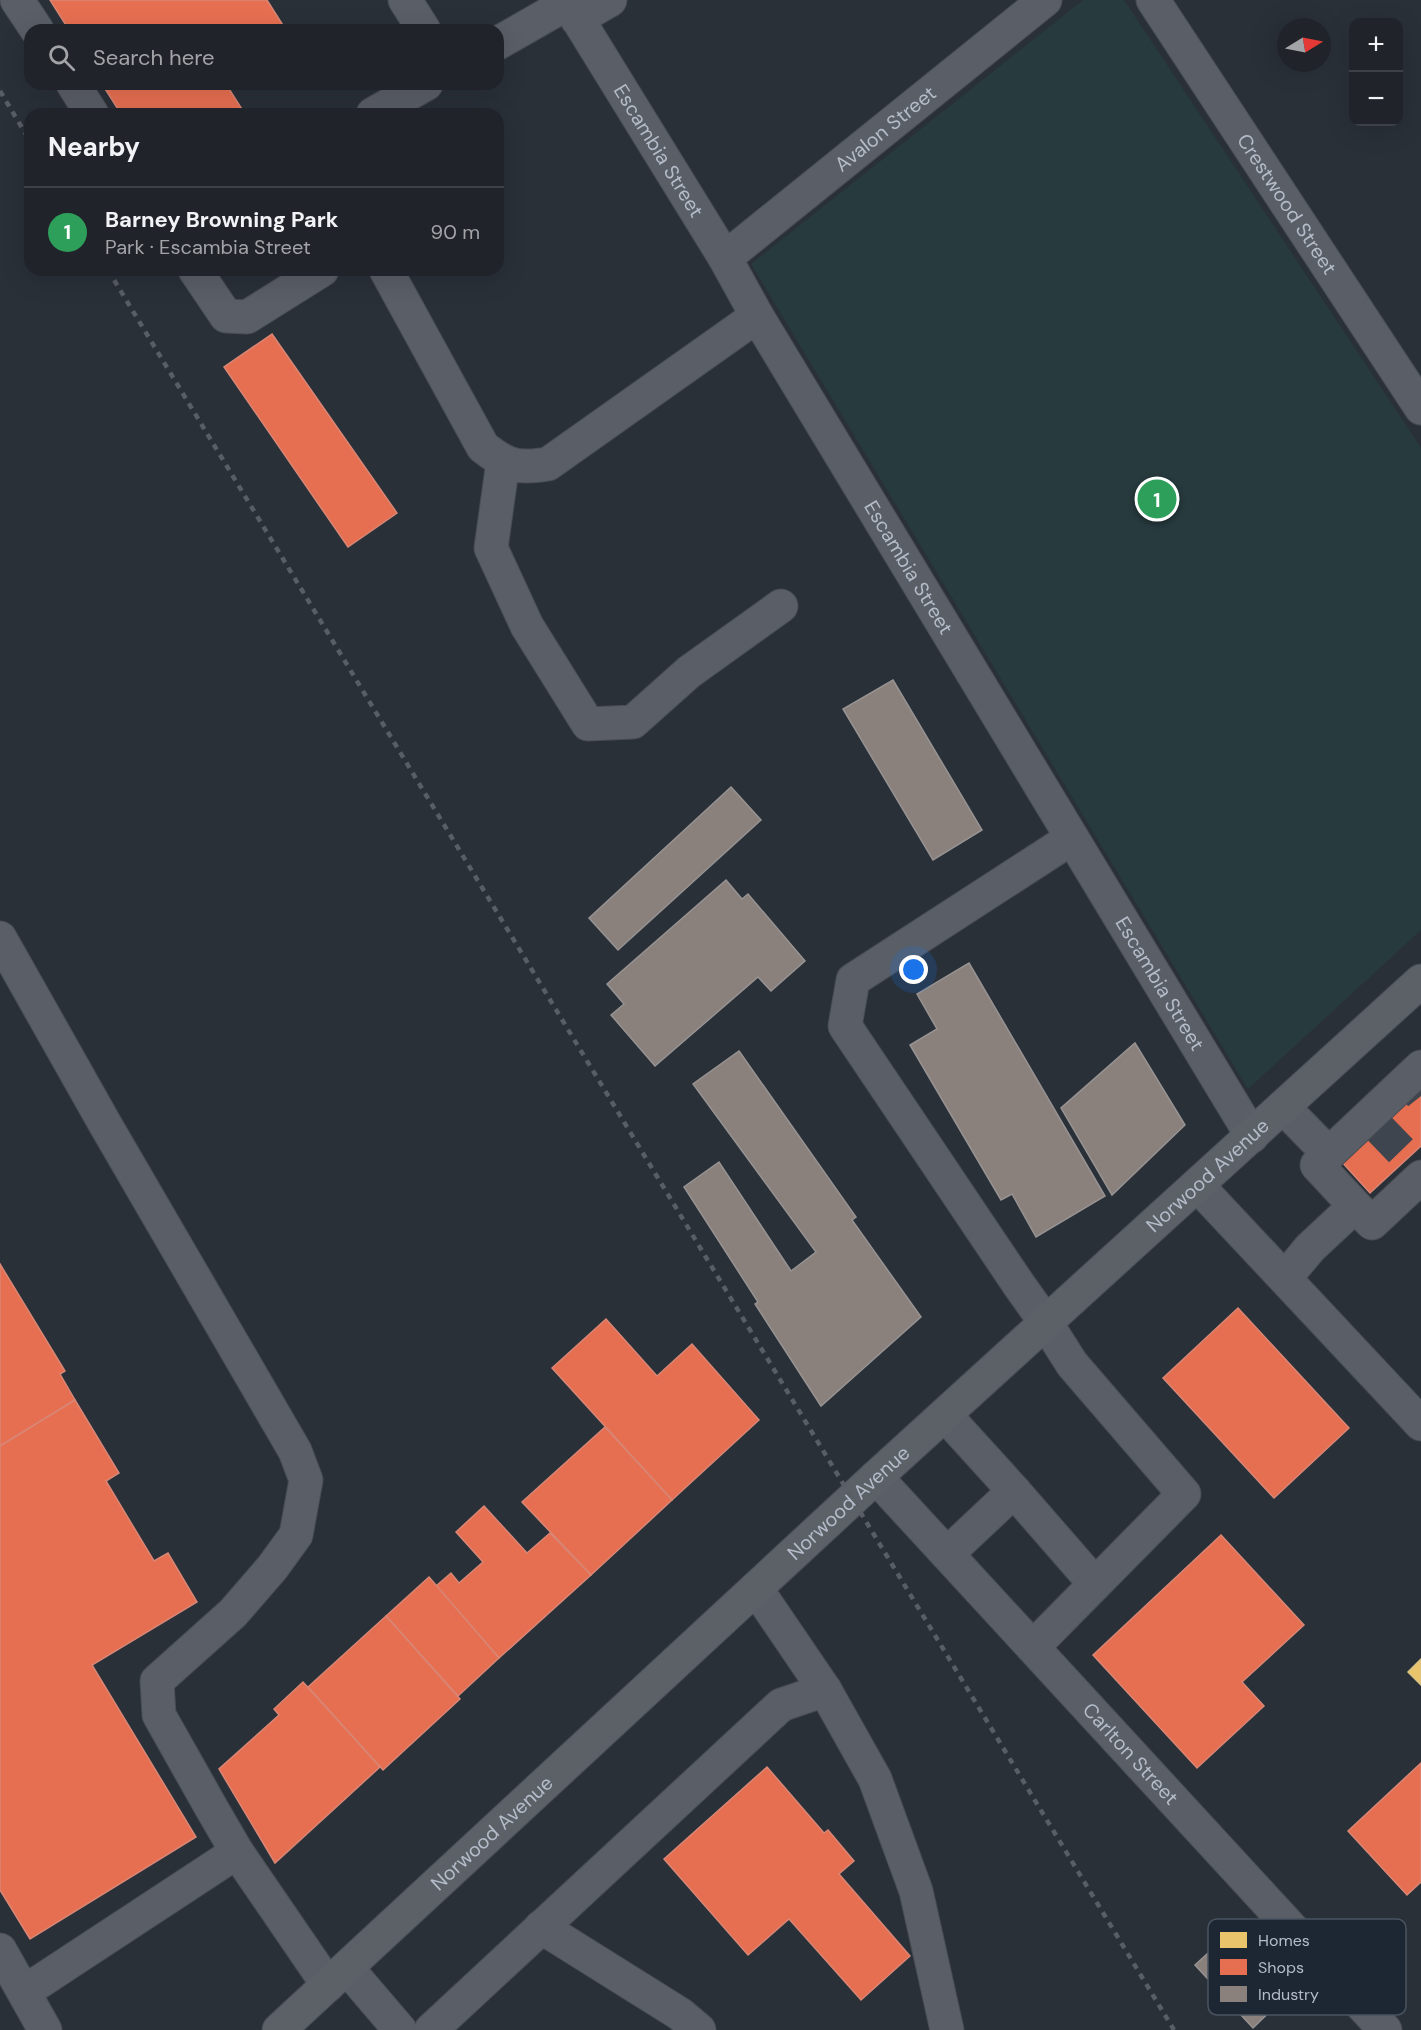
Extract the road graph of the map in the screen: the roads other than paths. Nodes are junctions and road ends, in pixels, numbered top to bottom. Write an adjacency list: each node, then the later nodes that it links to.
1 (17, 0): 7 (street)
2 (405, 0): 8 (street)
3 (610, 0): 6 (street)
4 (1045, 0): 14 (street, Avalon Street)
5 (1153, 0): 19 (street, Crestwood Street)
6 (570, 7): 9 (street); 14 (street, Escambia Street)
7 (33, 24)
8 (420, 24)
9 (504, 40)
10 (77, 90): 12 (street)
11 (415, 90): 13 (street)
12 (88, 108)
13 (384, 108)
14 (725, 258): 18 (street, Escambia Street)
15 (199, 276): 16 (street)
16 (312, 276)
17 (389, 276): 20 (street)
18 (758, 316): 20 (street); 22 (street, Escambia Street)
19 (1421, 408)
20 (503, 462): 21 (street)
21 (781, 606)
22 (1072, 838): 27 (street, Escambia Street); 33 (street)
23 (0, 938): 43 (street)
24 (1421, 981): 26 (main road, Norwood Avenue)
25 (1415, 1079): 28 (street)
26 (1283, 1107): 27 (main road, Norwood Avenue); 28 (street)
27 (1252, 1136): 30 (main road, Norwood Avenue)
28 (1329, 1154): 31 (street)
29 (1417, 1169): 31 (street)
30 (1197, 1185): 32 (street); 33 (main road, Norwood Avenue)
31 (1355, 1206): 32 (street)
32 (1285, 1278): 35 (street)
33 (1047, 1323): 34 (main road, Norwood Avenue); 39 (street)
34 (945, 1415): 36 (main road, Norwood Avenue); 37 (street)
35 (1421, 1424)
36 (876, 1477): 38 (street, Carlton Street); 40 (main road, Norwood Avenue)
37 (1014, 1491): 38 (street); 39 (street)
38 (947, 1554): 41 (street, Carlton Street)
39 (1095, 1584): 41 (street)
40 (757, 1590): 42 (street); 47 (main road, Norwood Avenue)
41 (1033, 1647): 44 (street, Carlton Street)
42 (825, 1690): 45 (street); 54 (street)
43 (237, 1852): 46 (street); 47 (street)
44 (1283, 1919)
45 (541, 1928): 52 (street); 53 (street)
46 (8, 1971): 49 (street)
47 (337, 1976): 50 (main road, Norwood Avenue); 51 (street)
48 (1371, 2015): 55 (street, Carlton Street)
49 (45, 2030)
50 (279, 2030)
51 (400, 2030)
52 (431, 2030)
53 (699, 2030)
54 (947, 2030)
55 (1385, 2030)

